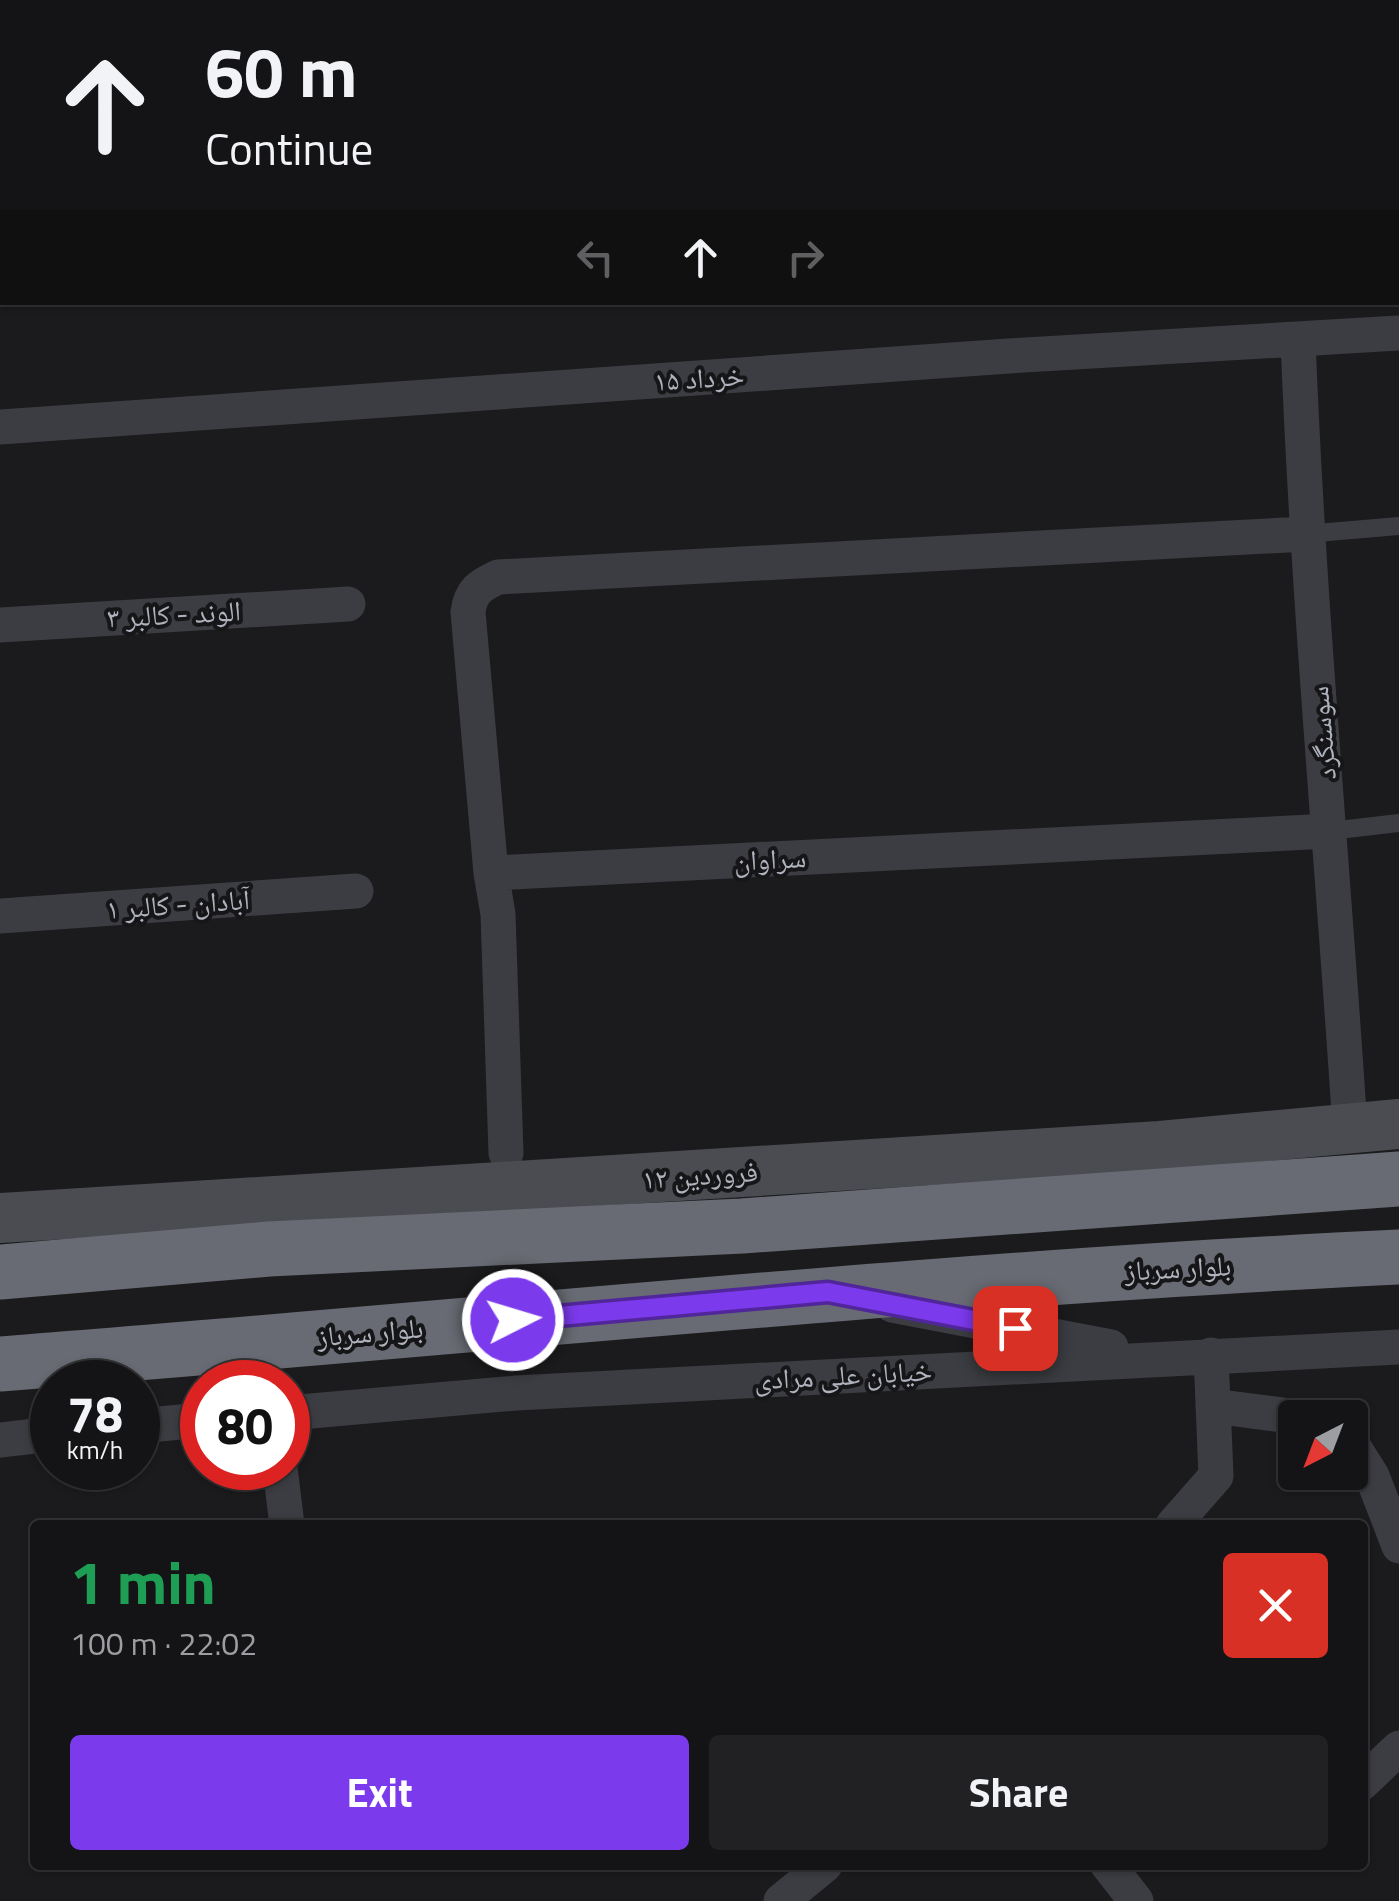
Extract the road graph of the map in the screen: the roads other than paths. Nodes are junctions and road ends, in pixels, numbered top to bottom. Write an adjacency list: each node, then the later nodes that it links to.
1 (1399, 333): 2 (street, ۱۵ خرداد)
2 (1298, 339): 3 (street, ۱۵ خرداد); 5 (street, سوسنگرد)
3 (0, 427)
4 (1399, 526): 5 (lane)
5 (1306, 534): 9 (street, سوسنگرد); 10 (street)
6 (348, 604): 7 (street, الوند - کالبر ۳)
7 (0, 625)
8 (1399, 824): 9 (lane)
9 (1330, 831): 10 (street, سراوان); 14 (street, سوسنگرد)
10 (491, 873): 16 (street)
11 (356, 891): 12 (street, آبادان - کالبر ۱)
12 (0, 916)
13 (1399, 1124): 14 (street, ۱۲ فروردین)
14 (1350, 1128): 15 (street, ۱۲ فروردین)
15 (1160, 1146): 18 (street); 19 (street, ۱۲ فروردین)
16 (506, 1153)
17 (1399, 1180): 18 (highway)
18 (1068, 1205): 20 (highway)
19 (0, 1218)
20 (694, 1229): 21 (highway); 26 (highway)
21 (606, 1233): 24 (highway); 27 (highway)
22 (0, 1250): 24 (street)
23 (1399, 1257): 25 (highway, بلوار سرباز)
24 (25, 1270)
25 (828, 1292): 26 (highway, بلوار سرباز); 30 (street)
26 (695, 1304): 27 (highway, بلوار سرباز)
27 (618, 1310): 31 (highway, بلوار سرباز)
28 (1399, 1347): 29 (street, خیابان علی مرادی)
29 (1211, 1355): 30 (street, خیابان علی مرادی); 32 (street)
30 (1165, 1357): 33 (street, خیابان علی مرادی)
31 (0, 1364)
32 (1213, 1406): 34 (street); 40 (street)
33 (310, 1410)
34 (1278, 1414)
35 (30, 1437): 36 (street)
36 (0, 1440)
37 (1368, 1470): 41 (street)
38 (283, 1490): 39 (street)
39 (286, 1520)
40 (1177, 1520)
41 (1399, 1546)
42 (1399, 1748): 43 (street)
43 (1368, 1778)
44 (819, 1870): 46 (street)
45 (1112, 1870): 47 (street)
46 (781, 1901)
47 (1136, 1901)

